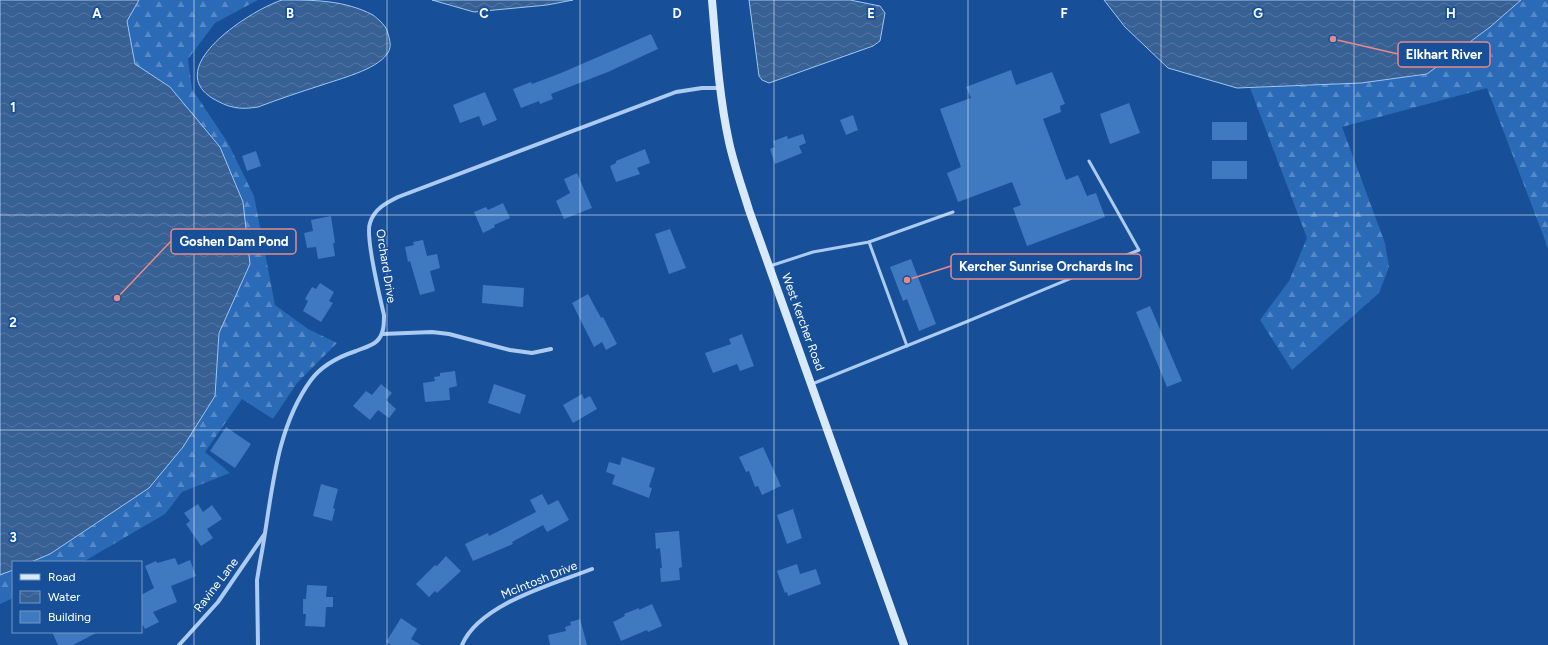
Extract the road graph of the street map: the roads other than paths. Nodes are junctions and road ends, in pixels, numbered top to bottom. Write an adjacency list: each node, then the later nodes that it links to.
1 (712, 0): 2 (main road, West Kercher Road)
2 (720, 88): 6 (main road, West Kercher Road); 7 (street, Orchard Drive)
3 (1089, 161): 8 (lane)
4 (953, 212): 5 (lane)
5 (869, 242): 6 (lane); 8 (lane)
6 (770, 266): 10 (main road, West Kercher Road)
7 (382, 334): 9 (street); 11 (street)
8 (907, 346): 10 (lane)
9 (551, 349)
10 (812, 384): 16 (main road, West Kercher Road)
11 (266, 533): 13 (street, Ravine Lane); 14 (street)
12 (592, 569): 15 (street, McIntosh Drive)
13 (179, 645)
14 (258, 645)
15 (462, 645)
16 (904, 645)

